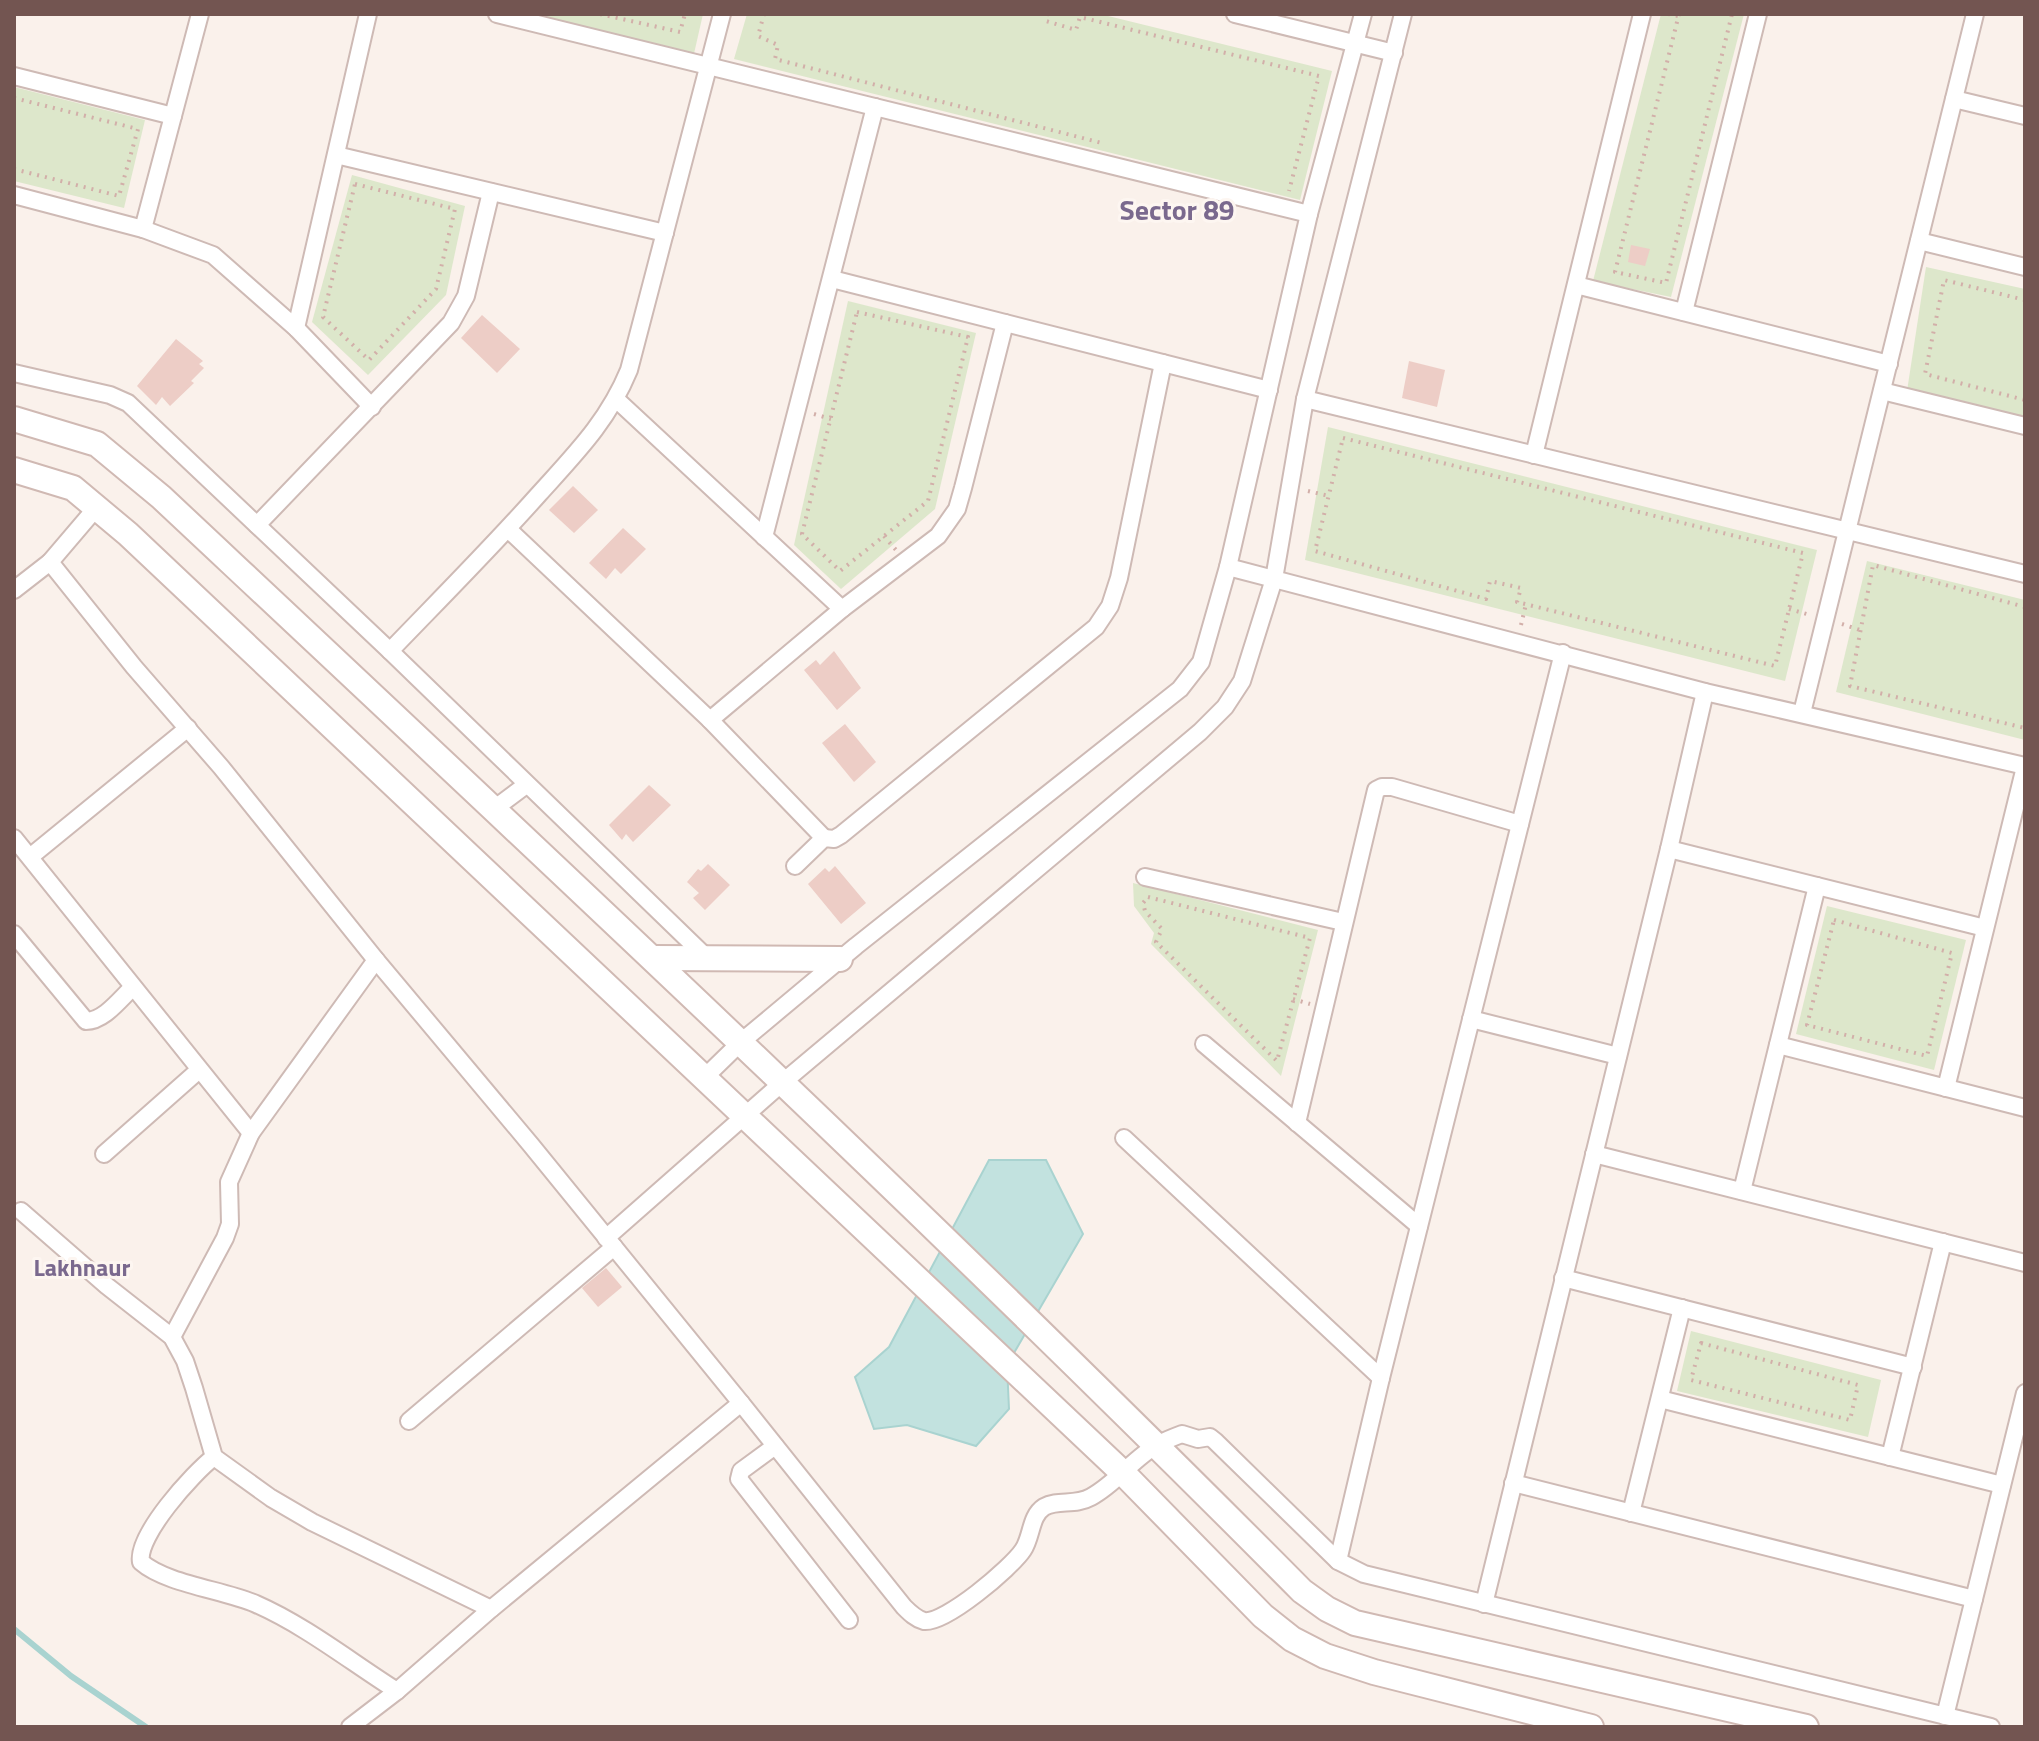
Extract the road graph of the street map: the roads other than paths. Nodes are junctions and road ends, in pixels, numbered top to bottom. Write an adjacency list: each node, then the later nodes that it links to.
1 (200, 14): 17 (street)
2 (368, 14): 19 (street)
3 (497, 14): 13 (street)
4 (722, 14): 13 (street)
5 (1363, 14): 11 (street)
6 (1403, 14): 12 (street)
7 (1642, 14): 28 (street)
8 (1758, 14): 29 (street)
9 (1975, 14): 15 (street)
10 (1245, 15): 11 (street)
11 (1355, 44): 12 (street); 22 (street)
12 (1394, 53): 37 (street)
13 (708, 66): 16 (street); 24 (street)
14 (14, 76): 17 (street)
15 (1954, 99): 18 (street); 25 (street)
16 (875, 107): 22 (street); 27 (street)
17 (173, 116): 23 (street)
18 (2025, 116)
19 (336, 155): 20 (street); 31 (street)
20 (491, 192): 24 (street); 39 (street)
21 (14, 195): 23 (street)
22 (1309, 214): 35 (street)
23 (143, 229): 31 (street)
24 (665, 233): 38 (street)
25 (1919, 241): 26 (street); 33 (street)
26 (2025, 267)
27 (832, 279): 30 (street); 48 (street)
28 (1576, 285): 29 (street); 42 (street)
29 (1684, 312): 33 (street)
30 (1005, 323): 32 (street); 54 (street)
31 (296, 328): 39 (street)
32 (1163, 363): 35 (street); 66 (street)
33 (1889, 364): 36 (street)
34 (14, 373): 45 (street)
35 (1269, 390): 50 (street)
36 (1882, 391): 41 (street); 47 (street)
37 (1305, 399): 42 (street); 52 (street)
38 (617, 400): 46 (street); 48 (street)
39 (372, 407): 45 (street)
40 (14, 419): 63 (street)
41 (2025, 426)
42 (1534, 455): 47 (street)
43 (14, 470): 44 (street)
44 (96, 508): 49 (street); 86 (street)
45 (257, 525): 55 (street)
46 (508, 529): 55 (street); 59 (street)
47 (1847, 531): 51 (street); 58 (street)
48 (764, 537): 54 (street)
49 (50, 562): 53 (street); 60 (street)
50 (1228, 567): 52 (street); 77 (street)
51 (2025, 574)
52 (1274, 579): 56 (street); 87 (street)
53 (14, 590)
54 (842, 609): 59 (street)
55 (390, 651): 62 (street)
56 (1563, 653): 57 (street); 64 (street)
57 (1705, 692): 58 (street); 67 (street)
58 (1802, 713): 61 (street)
59 (710, 720): 66 (street)
60 (188, 728): 68 (street); 78 (street)
61 (2025, 766): 73 (street)
62 (526, 785): 63 (street); 75 (street)
63 (494, 809): 76 (street)
64 (1520, 824): 72 (street); 80 (street)
65 (14, 838): 68 (street)
66 (824, 838): 69 (street)
67 (1669, 849): 71 (street); 84 (street)
68 (30, 857): 79 (street)
69 (795, 866)
70 (1145, 877): 72 (street)
71 (1817, 886): 73 (street); 83 (street)
72 (1343, 922): 91 (street)
73 (1985, 928): 88 (street)
74 (14, 934): 79 (street)
75 (706, 957): 76 (street); 77 (street)
76 (652, 958): 81 (street)
77 (840, 959): 81 (street)
78 (376, 960): 92 (street); 99 (street)
79 (133, 987): 85 (street)
80 (1471, 1019): 84 (street); 98 (street)
81 (741, 1042): 86 (street); 87 (street)
82 (1204, 1044): 91 (street)
83 (1778, 1045): 88 (street); 96 (street)
84 (1618, 1056): 95 (street)
85 (199, 1070): 92 (street); 94 (street)
86 (703, 1079): 90 (street)
87 (782, 1083): 90 (street); 111 (street)
88 (1946, 1088): 89 (street)
89 (2025, 1108)
90 (744, 1117): 99 (street); 115 (street)
91 (1297, 1123): 98 (street)
92 (251, 1133): 104 (street)
93 (1124, 1138): 106 (street)
94 (104, 1154)
95 (1594, 1154): 96 (street); 102 (street)
96 (1742, 1191): 100 (street)
97 (21, 1211): 104 (street)
98 (1419, 1226): 106 (street)
99 (610, 1242): 109 (street); 110 (street)
100 (1943, 1242): 101 (street); 105 (street)
101 (2025, 1263)
102 (1563, 1278): 103 (street); 116 (street)
103 (1682, 1308): 105 (street); 108 (street)
104 (172, 1337): 113 (street)
105 (1913, 1367): 114 (street)
106 (1381, 1378): 119 (street)
107 (2025, 1393): 117 (street)
108 (1660, 1399): 114 (street); 118 (street)
109 (741, 1403): 112 (street); 122 (street)
110 (409, 1421)
111 (1157, 1445): 115 (street); 119 (street); 128 (street)
112 (775, 1446): 115 (street); 123 (street)
113 (214, 1457): 122 (street); 124 (street)
114 (1890, 1457): 117 (street)
115 (1124, 1474): 127 (street)
116 (1513, 1483): 118 (street); 121 (street)
117 (2002, 1485): 120 (street)
118 (1631, 1513): 120 (street)
119 (1338, 1561): 121 (street)
120 (1974, 1599): 125 (street)
121 (1484, 1604): 125 (street)
122 (491, 1609): 124 (street)
123 (849, 1620)
124 (397, 1691): 126 (street)
125 (1945, 1716): 129 (street)
126 (350, 1727)
127 (1591, 1727)
128 (1806, 1727)
129 (1991, 1727)

